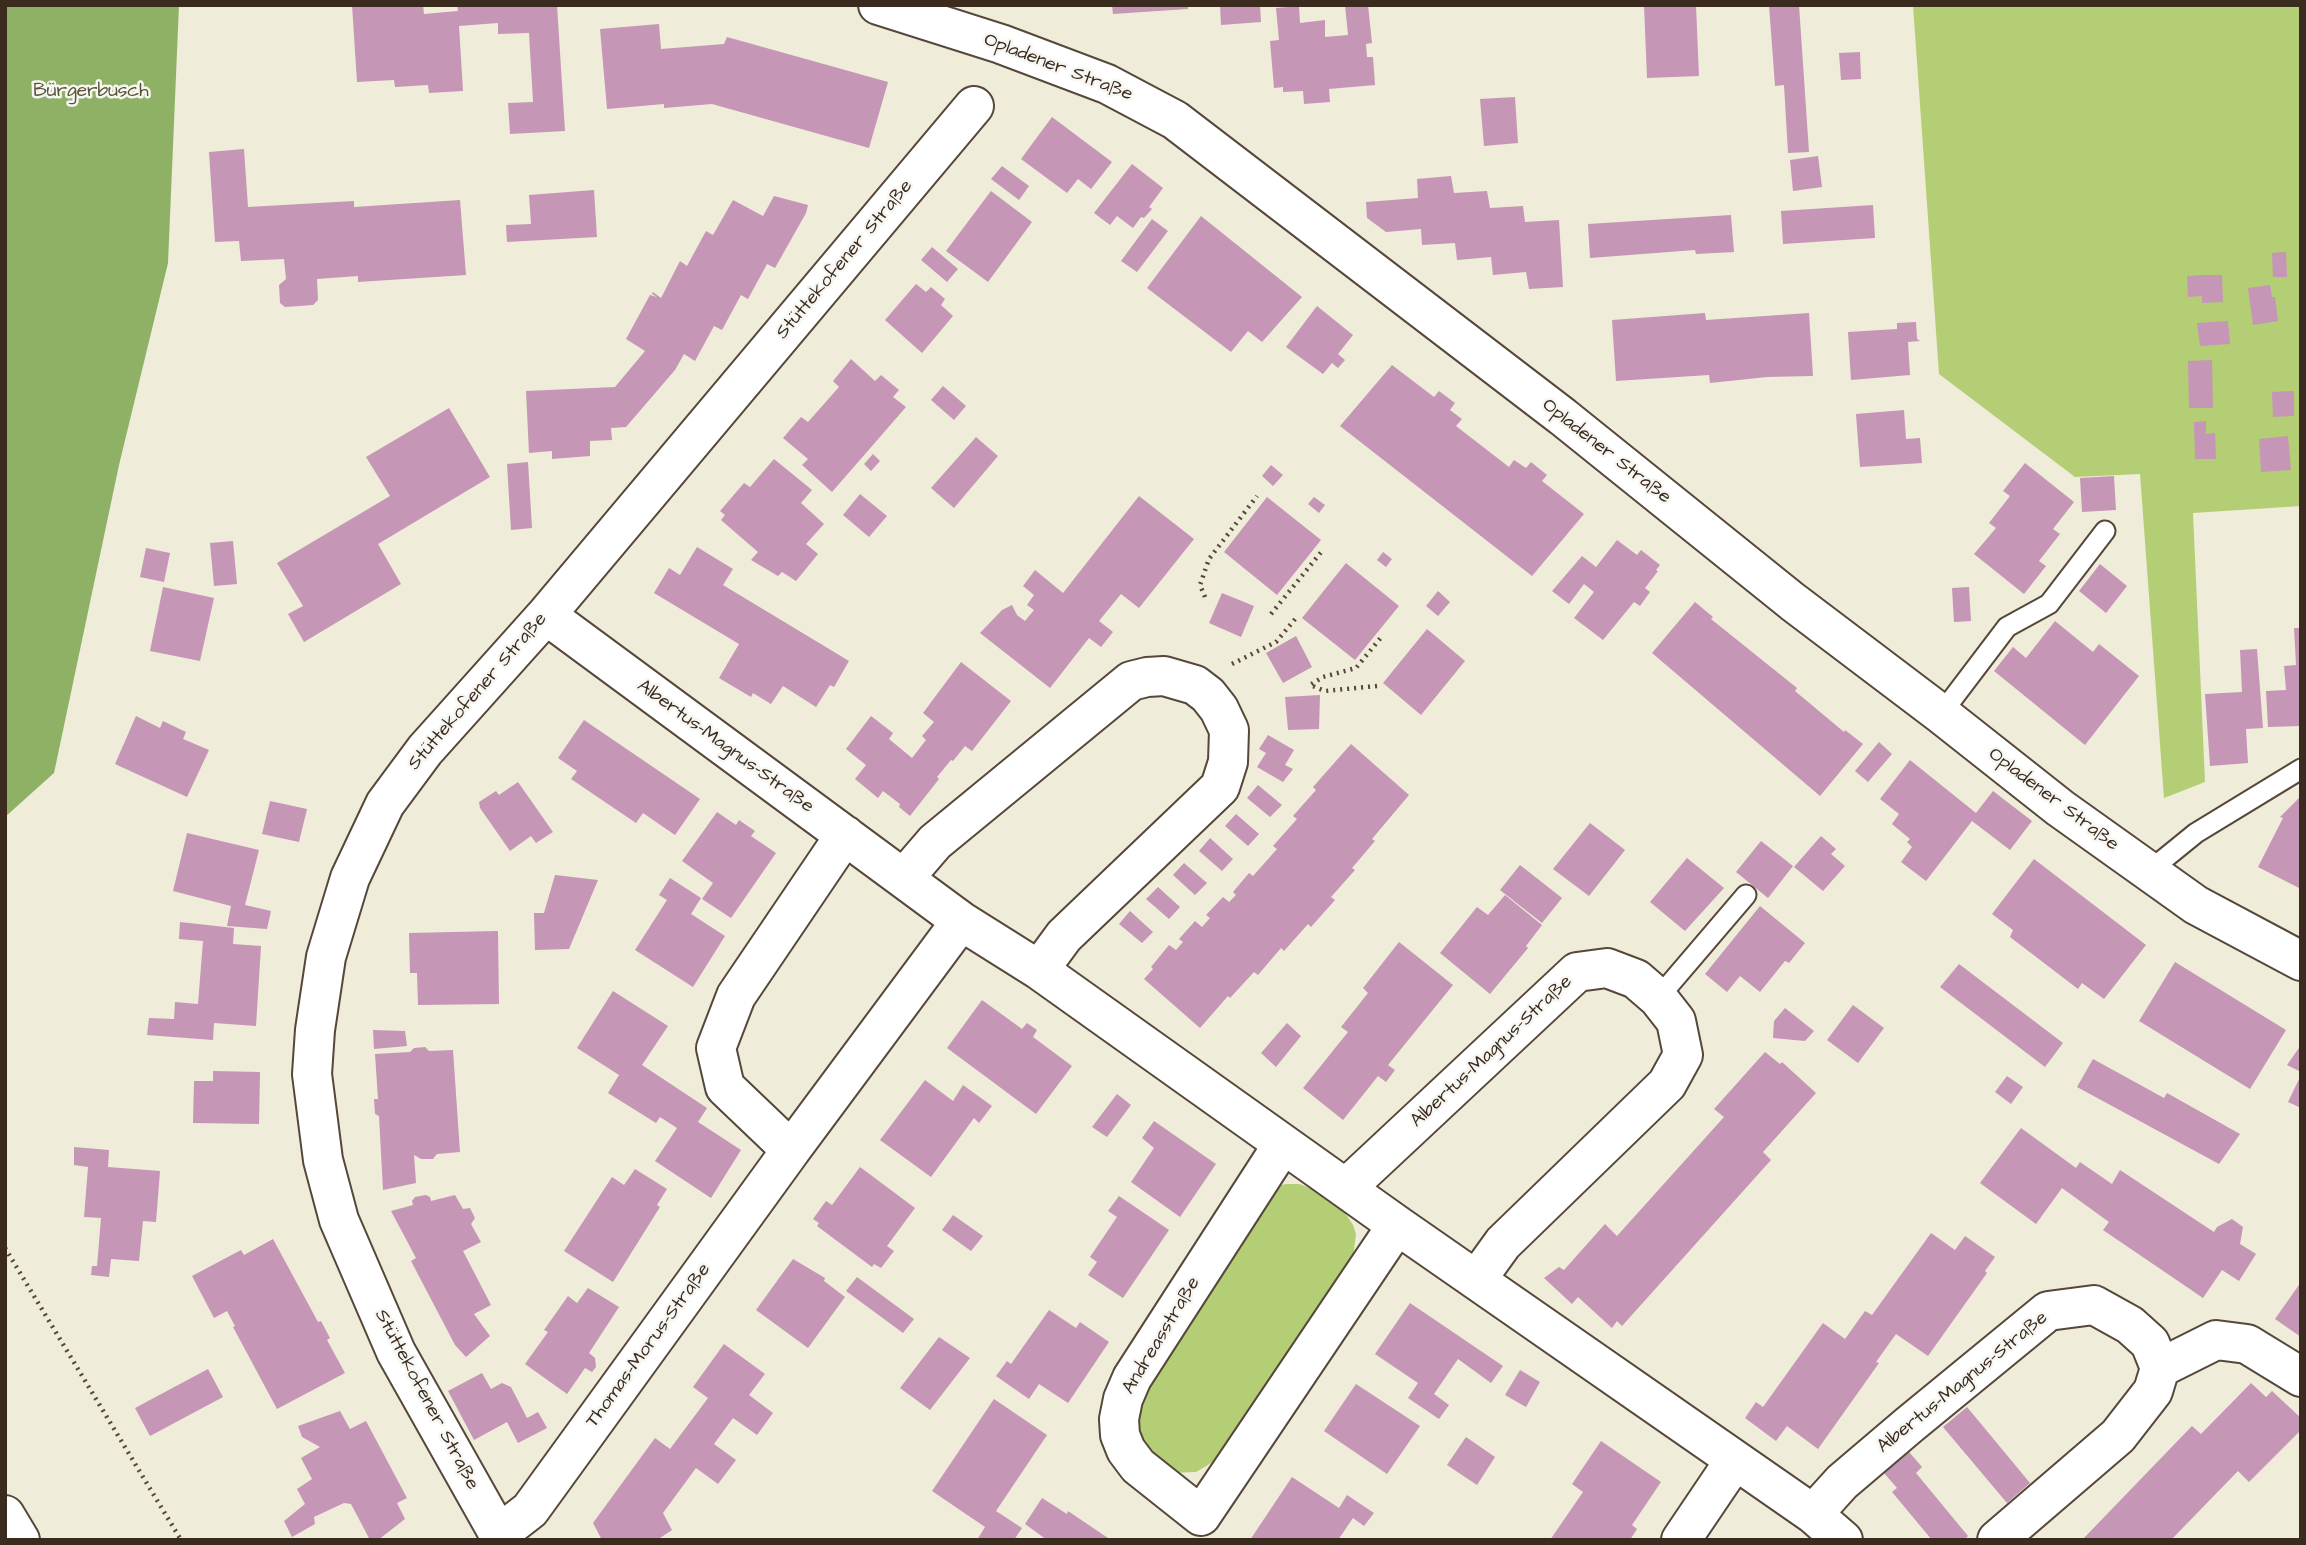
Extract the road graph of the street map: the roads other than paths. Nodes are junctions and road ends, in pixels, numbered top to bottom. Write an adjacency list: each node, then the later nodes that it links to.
1 (878, 5): 5 (street, Opladener Straße)
2 (974, 106): 4 (street, Stüttekofener Straße)
3 (2105, 531): 5 (lane)
4 (546, 615): 7 (street, Albertus-Magnus-Straße); 26 (street, Stüttekofener Straße)
5 (1941, 714): 8 (street, Opladener Straße)
6 (2301, 769): 8 (lane)
7 (845, 835): 9 (street, Albertus-Magnus-Straße); 16 (street)
8 (2148, 872): 12 (street, Opladener Straße)
9 (904, 878): 11 (street, Albertus-Magnus-Straße); 13 (street)
10 (1746, 895): 14 (lane)
11 (961, 921): 13 (street, Albertus-Magnus-Straße); 16 (street, Thomas-Morus-Straße)
12 (2301, 961)
13 (1039, 970): 15 (street, Albertus-Magnus-Straße)
14 (1658, 998): 17 (street, Albertus-Magnus-Straße); 19 (street, Albertus-Magnus-Straße)
15 (1283, 1144): 17 (street, Albertus-Magnus-Straße); 25 (street, Andreasstraße)
16 (790, 1150): 26 (street, Thomas-Morus-Straße)
17 (1346, 1188): 18 (street, Albertus-Magnus-Straße)
18 (1397, 1225): 19 (street, Albertus-Magnus-Straße); 25 (street, Andreasstraße)
19 (1477, 1279): 22 (street, Albertus-Magnus-Straße)
20 (2160, 1368): 21 (street); 23 (street, Albertus-Magnus-Straße); 30 (street)
21 (2301, 1377)
22 (1735, 1460): 23 (street, Albertus-Magnus-Straße); 28 (street)
23 (1813, 1514): 29 (street, Albertus-Magnus-Straße)
24 (5, 1515): 27 (street)
25 (1193, 1528)
26 (500, 1537)
27 (20, 1540)
28 (1681, 1540)
29 (1843, 1540)
30 (1997, 1540)

